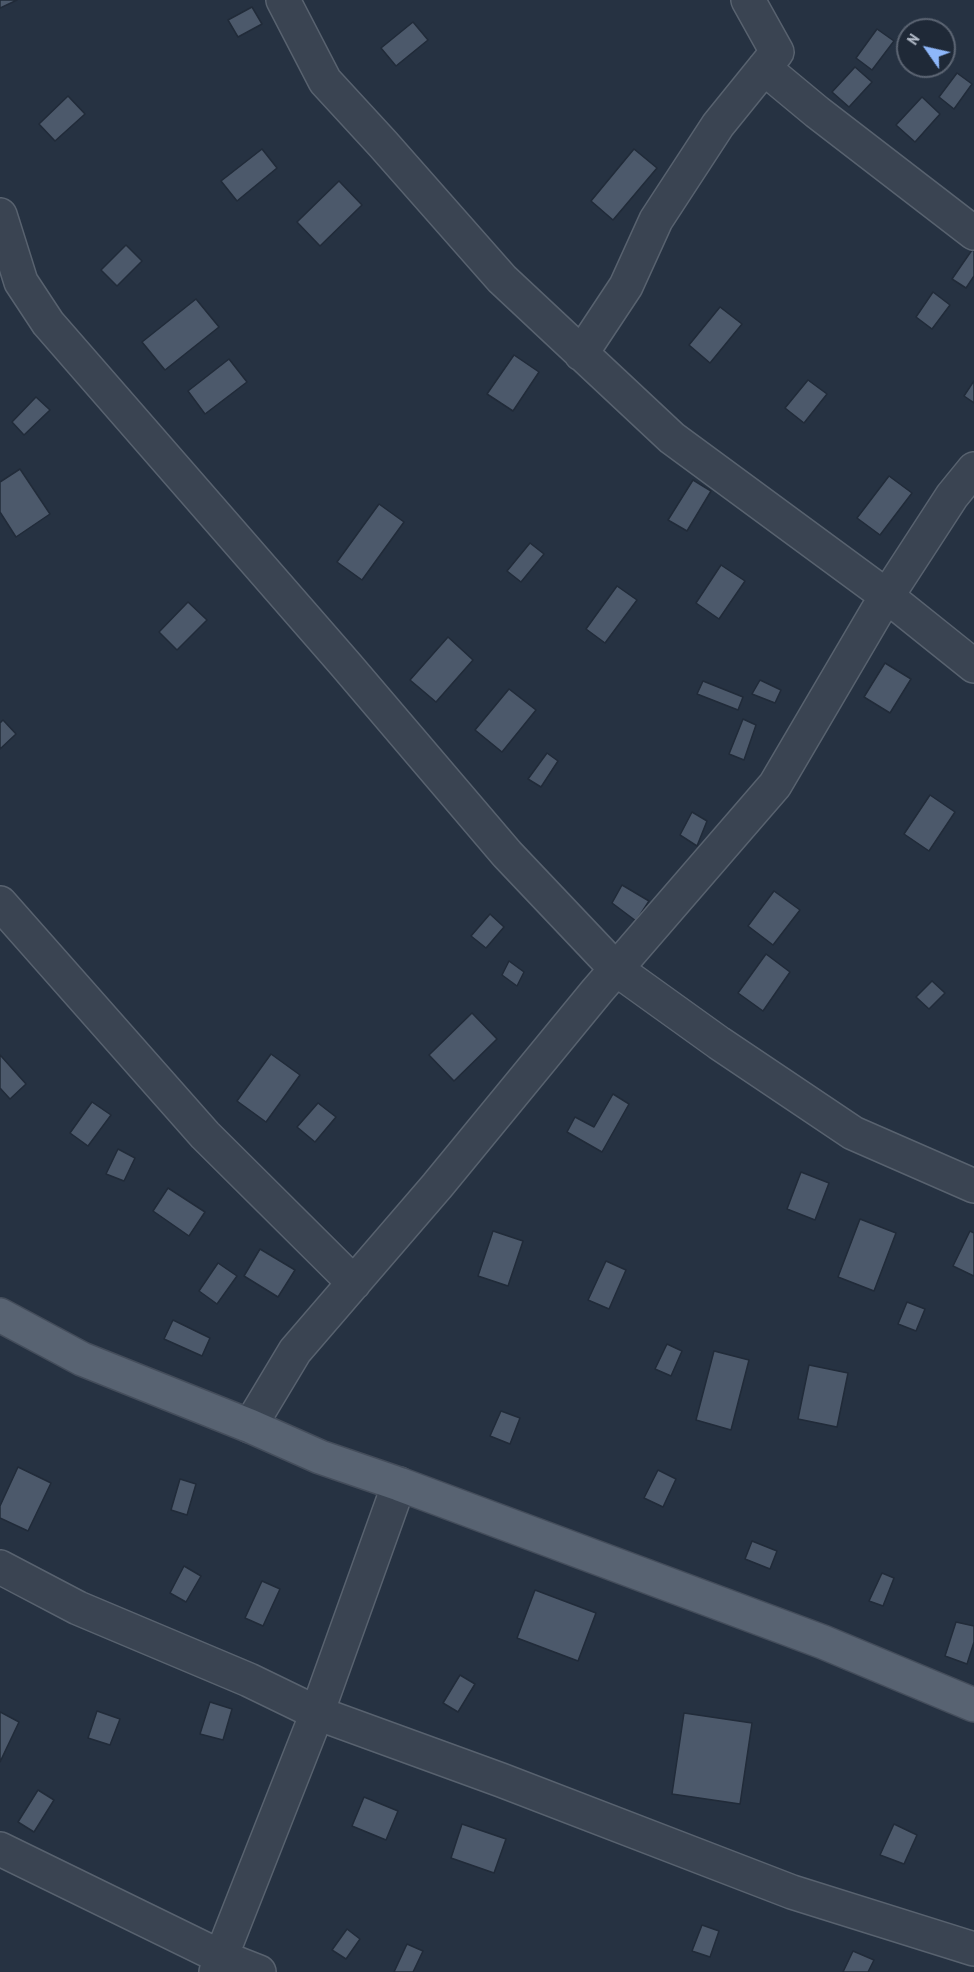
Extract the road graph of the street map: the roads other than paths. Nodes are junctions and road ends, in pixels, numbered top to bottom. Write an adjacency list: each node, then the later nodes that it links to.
1 (283, 0): 6 (street)
2 (748, 0): 3 (street)
3 (764, 68): 5 (street); 6 (street)
4 (0, 215): 11 (street)
5 (974, 233)
6 (581, 354): 8 (street)
7 (974, 469): 8 (street)
8 (888, 597): 9 (street); 11 (street)
9 (974, 666)
10 (0, 903): 13 (street)
11 (616, 969): 12 (street); 13 (street)
12 (974, 1186)
13 (354, 1283): 15 (street)
14 (0, 1315): 15 (main road)
15 (250, 1426): 16 (main road)
16 (399, 1484): 18 (main road); 19 (street)
17 (0, 1568): 19 (street)
18 (974, 1705)
19 (317, 1713): 21 (street); 22 (street)
20 (0, 1849): 22 (street)
21 (974, 1949)
22 (219, 1964): 23 (street)
23 (260, 1972)

